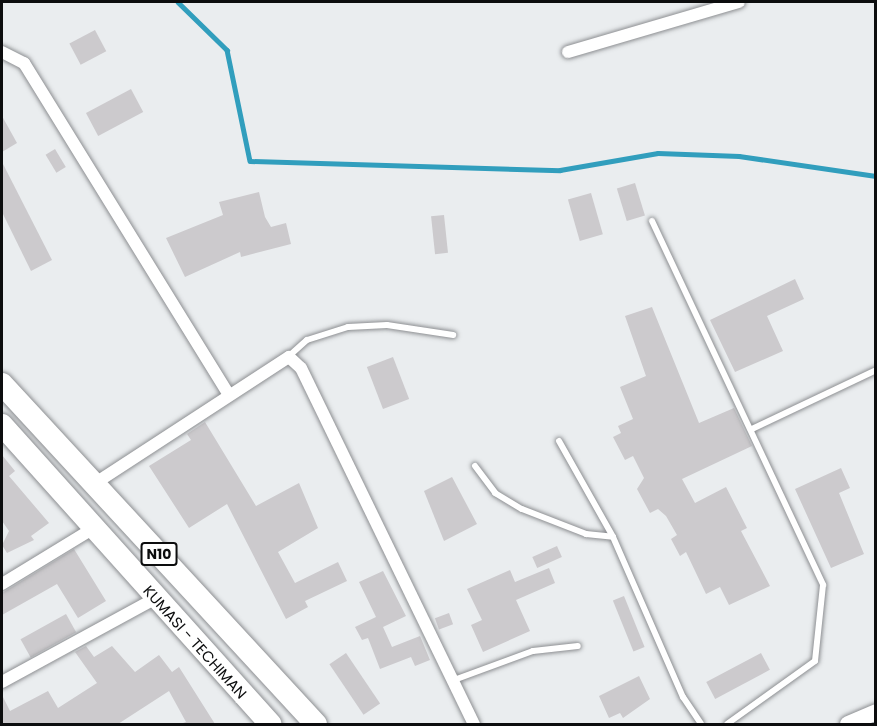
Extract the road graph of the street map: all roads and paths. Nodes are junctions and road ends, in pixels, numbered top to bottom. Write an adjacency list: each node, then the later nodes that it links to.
1 (739, 2): 3 (street)
2 (2, 52): 9 (street)
3 (568, 52)
4 (652, 221): 11 (lane)
5 (453, 335): 6 (lane)
6 (289, 357): 9 (street); 20 (street)
7 (876, 370): 11 (lane)
8 (2, 384): 14 (highway, N10)
9 (229, 394): 14 (street)
10 (2, 425): 15 (highway, KUMASI - TECHIMAN / N10)
11 (752, 429): 27 (lane)
12 (559, 441): 16 (lane)
13 (475, 466): 16 (lane)
14 (94, 484): 24 (highway, N10)
15 (92, 530): 17 (street); 18 (highway, KUMASI - TECHIMAN / N10)
16 (613, 537): 26 (lane)
17 (2, 584)
18 (156, 598): 21 (street); 23 (highway, KUMASI - TECHIMAN / N10)
19 (578, 646): 20 (lane)
20 (454, 680): 25 (street)
21 (2, 682)
22 (876, 712): 28 (street)
23 (264, 723)
24 (316, 724)
25 (474, 724)
26 (701, 724)
27 (727, 724)
28 (848, 724)

